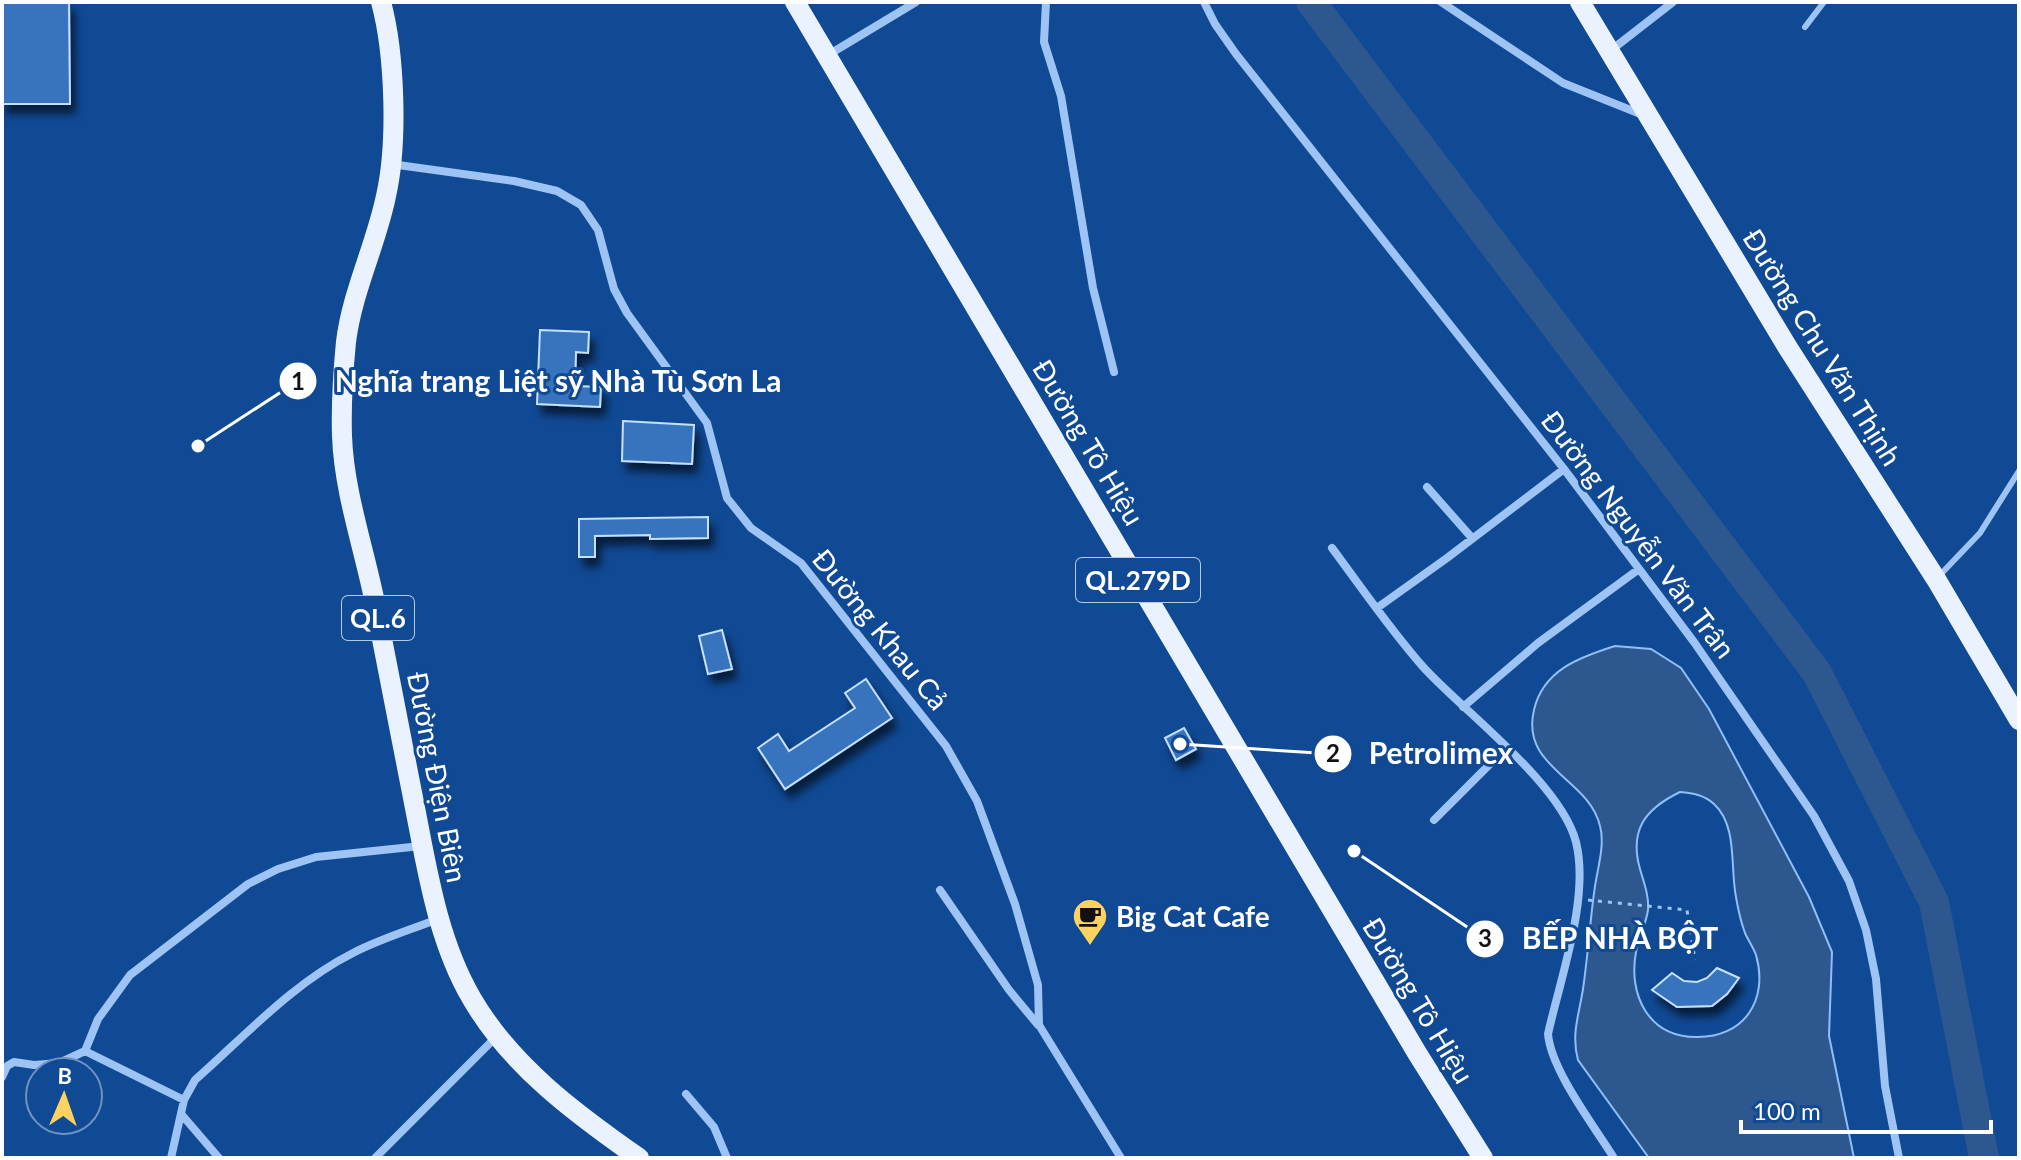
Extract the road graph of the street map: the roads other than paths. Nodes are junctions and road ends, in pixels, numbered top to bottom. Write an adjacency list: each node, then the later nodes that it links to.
1 (381, 2): 14 (main road, Đường Điện Biên / QL.6)
2 (795, 2): 12 (main road, Đường Tô Hiệu / QL.279D)
3 (916, 2): 12 (street)
4 (1046, 2): 15 (street)
5 (1204, 2): 16 (street, Đường Nguyễn Văn Trân)
6 (1441, 2): 13 (street)
7 (1580, 2): 11 (main road, Đường Chu Văn Thịnh)
8 (1824, 2): 10 (lane)
9 (1670, 3): 11 (street)
10 (1805, 27)
11 (1609, 52): 13 (main road, Đường Chu Văn Thịnh)
12 (828, 55): 44 (main road, Đường Tô Hiệu / QL.279D)
13 (1647, 117): 22 (main road, Đường Chu Văn Thịnh)
14 (391, 164): 28 (main road, Đường Điện Biên / QL.6); 31 (street, Đường Khau Cả)
15 (1114, 372)
16 (1564, 469): 19 (street); 21 (street, Đường Nguyễn Văn Trân)
17 (2019, 471): 22 (lane)
18 (1427, 487): 19 (street)
19 (1472, 538): 23 (street)
20 (1332, 548): 23 (street)
21 (1639, 569): 24 (street); 46 (street, Đường Nguyễn Văn Trân)
22 (1936, 579): 25 (main road, Đường Chu Văn Thịnh)
23 (1377, 608): 24 (street)
24 (1463, 707): 26 (street)
25 (2019, 720)
26 (1506, 748): 27 (street); 45 (street)
27 (1434, 820)
28 (422, 846): 30 (main road, Đường Điện Biên / QL.6); 33 (street)
29 (940, 890): 31 (street)
30 (439, 918): 32 (main road, Đường Điện Biên / QL.6); 36 (street)
31 (1039, 1025): 43 (street)
32 (496, 1037): 38 (main road, Đường Điện Biên / QL.6); 41 (street)
33 (85, 1051): 34 (street); 36 (street)
34 (2, 1077)
35 (686, 1094): 42 (street)
36 (184, 1100): 37 (street)
37 (182, 1115): 39 (street); 40 (street)
38 (634, 1157)
39 (171, 1158)
40 (219, 1158)
41 (375, 1158)
42 (727, 1158)
43 (1121, 1158)
44 (1483, 1158)
45 (1614, 1158)
46 (1899, 1158)

